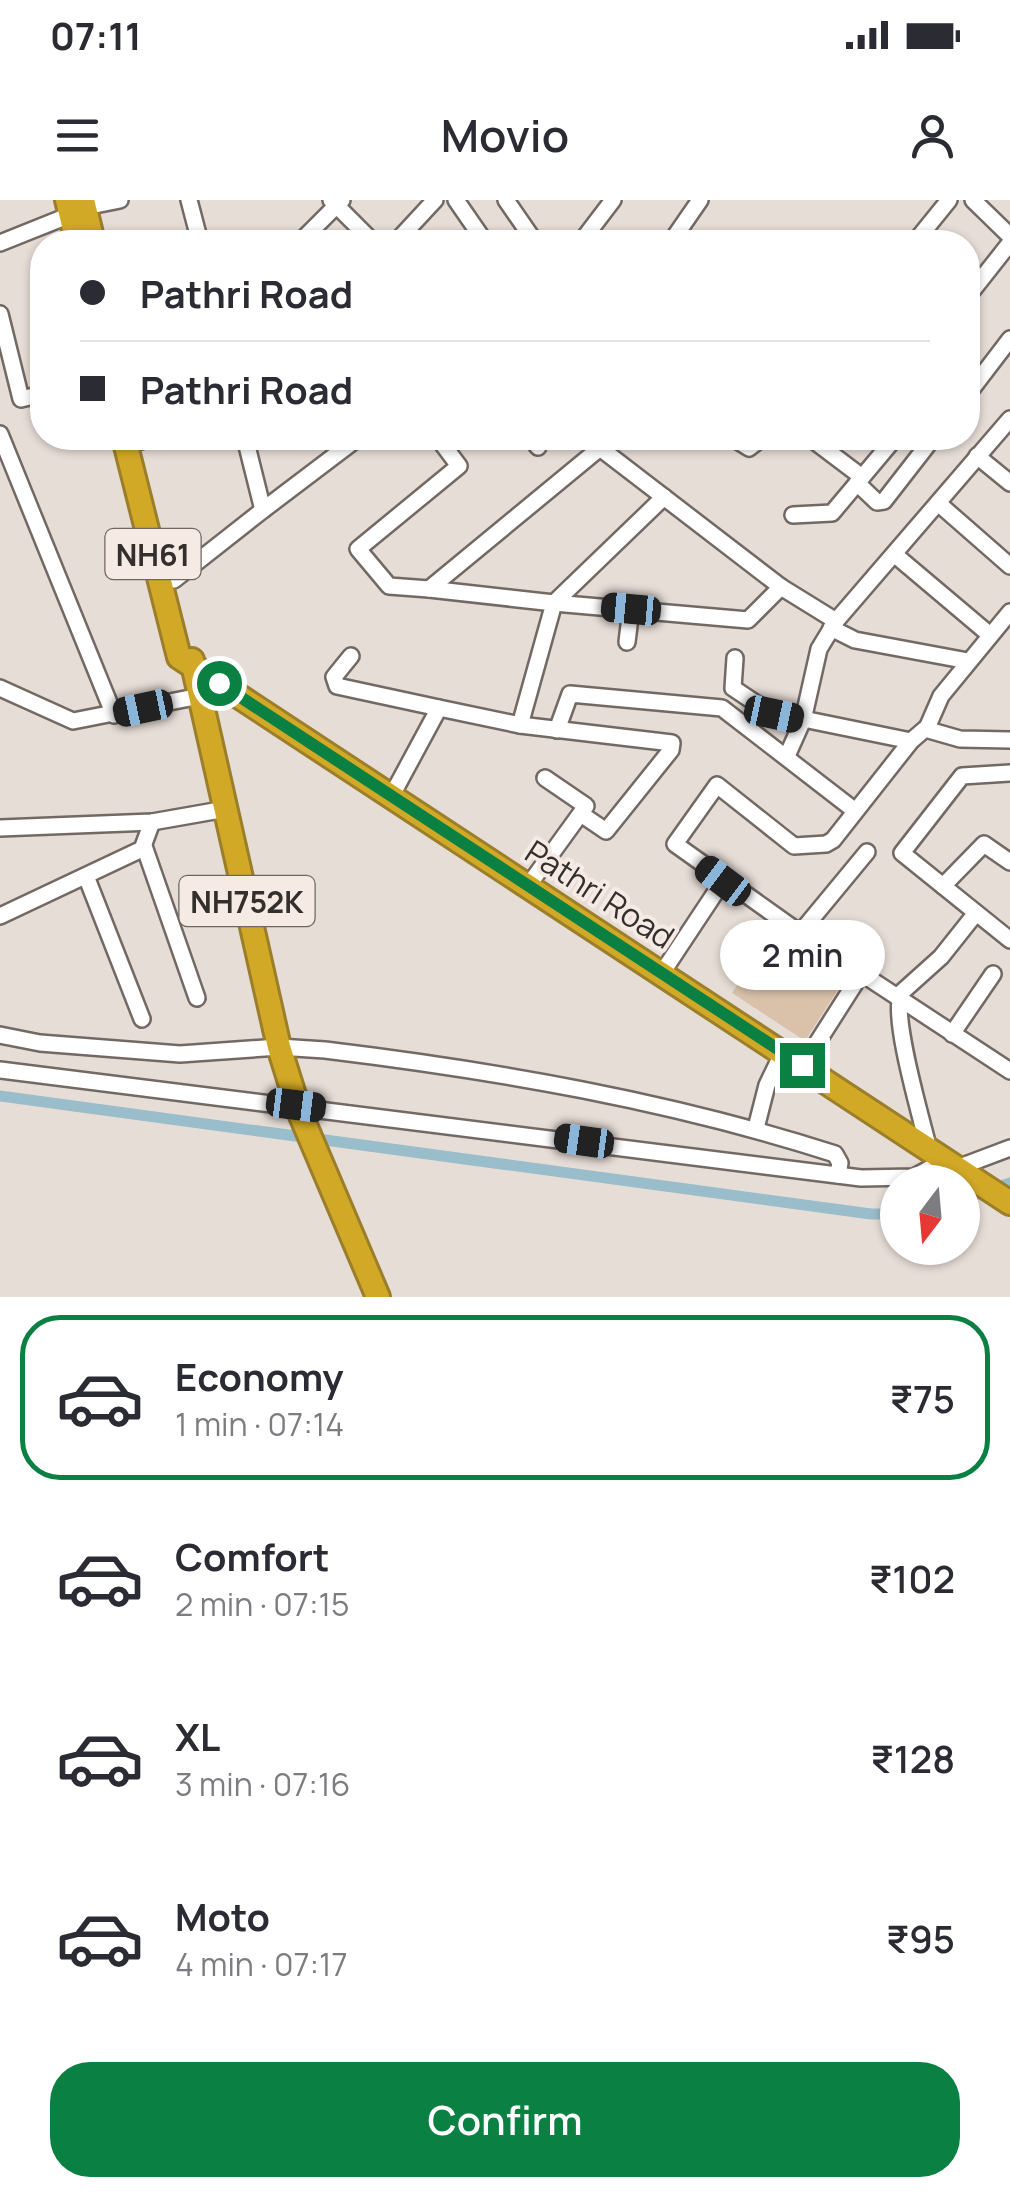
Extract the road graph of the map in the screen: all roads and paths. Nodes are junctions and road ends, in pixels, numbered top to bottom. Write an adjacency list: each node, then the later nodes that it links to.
1 (120, 200): 10 (street)
2 (189, 200): 14 (street)
3 (435, 200): 17 (street)
4 (456, 200): 18 (street)
5 (506, 200): 19 (street)
6 (700, 200): 21 (street)
7 (949, 200): 22 (street)
8 (973, 200): 23 (street)
9 (336, 202): 15 (street); 16 (street)
10 (74, 204): 12 (highway); 13 (highway); 24 (street)
11 (604, 204): 20 (street)
12 (76, 230)
13 (87, 230)
14 (197, 230)
15 (311, 230)
16 (362, 230)
17 (407, 230)
18 (476, 230)
19 (527, 230)
20 (589, 230)
21 (679, 230)
22 (925, 230)
23 (1010, 239): 25 (street)
24 (0, 242)
25 (980, 280)
26 (0, 314): 29 (street)
27 (1010, 339): 28 (street)
28 (980, 378)
29 (30, 397)
30 (1010, 419): 42 (street)
31 (0, 434): 67 (street)
32 (140, 450): 63 (highway, NH61)
33 (141, 450): 51 (highway, NH61)
34 (248, 450): 47 (street)
35 (342, 450): 47 (street)
36 (447, 450): 53 (street)
37 (585, 450): 53 (street)
38 (602, 450): 45 (street)
39 (826, 450): 43 (street)
40 (884, 450): 43 (street)
41 (924, 450): 43 (street)
42 (978, 456): 44 (street); 46 (street)
43 (860, 480): 48 (street)
44 (1010, 483)
45 (664, 497): 52 (street); 54 (street)
46 (938, 502): 49 (street); 50 (street)
47 (262, 510): 51 (street)
48 (793, 515)
49 (894, 554): 57 (street); 58 (street)
50 (1010, 566)
51 (174, 580): 63 (highway, NH61)
52 (780, 587): 55 (street); 57 (street)
53 (429, 589): 54 (street)
54 (554, 603): 55 (street); 69 (street)
55 (631, 609): 59 (street)
56 (1010, 612): 58 (street)
57 (834, 625): 62 (street); 68 (street)
58 (990, 635): 62 (street)
59 (627, 642)
60 (352, 656): 66 (street)
61 (735, 658): 68 (street)
62 (968, 661): 70 (street)
63 (190, 664): 65 (highway, NH752K); 77 (highway, Pathri Road)
64 (0, 688): 67 (street)
65 (199, 692): 67 (street); 78 (highway, NH752K)
66 (439, 708): 69 (street); 77 (street)
67 (114, 715)
68 (804, 720): 73 (street); 74 (street)
69 (520, 725): 71 (street)
70 (927, 728): 72 (street); 73 (street)
71 (557, 730): 74 (street); 80 (street)
72 (1008, 737)
73 (911, 742): 79 (street)
74 (786, 756): 79 (street)
75 (1010, 773): 89 (street)
76 (545, 778): 80 (street)
77 (391, 797): 88 (highway, Pathri Road)
78 (226, 809): 81 (street); 102 (highway, NH752K)
79 (854, 810): 87 (street)
80 (581, 814): 88 (street)
81 (152, 822): 82 (street); 83 (street)
82 (0, 828)
83 (144, 846): 86 (street); 97 (street)
84 (866, 852): 93 (street)
85 (1010, 862): 89 (street)
86 (86, 876): 91 (street); 99 (street)
87 (723, 881): 93 (street); 94 (street)
88 (528, 886): 94 (highway, Pathri Road)
89 (942, 886): 90 (street)
90 (976, 914): 92 (street); 98 (street)
91 (0, 916)
92 (1007, 932)
93 (800, 933): 95 (street)
94 (662, 973): 103 (highway, Pathri Road)
95 (861, 974): 98 (street); 103 (street)
96 (993, 974): 100 (street)
97 (197, 998)
98 (898, 999): 100 (street); 109 (street)
99 (142, 1019)
100 (952, 1034): 105 (street)
101 (0, 1035): 102 (street)
102 (279, 1046): 106 (highway, NH752K); 107 (street)
103 (793, 1058): 107 (street); 109 (highway, Pathri Road)
104 (0, 1070): 106 (street)
105 (1010, 1071)
106 (298, 1108): 110 (street); 112 (highway, NH752K)
107 (756, 1128): 110 (street)
108 (1010, 1148): 109 (street)
109 (951, 1164): 110 (street); 111 (highway, Pathri Road)
110 (838, 1175)
111 (1010, 1203)
112 (378, 1297)

